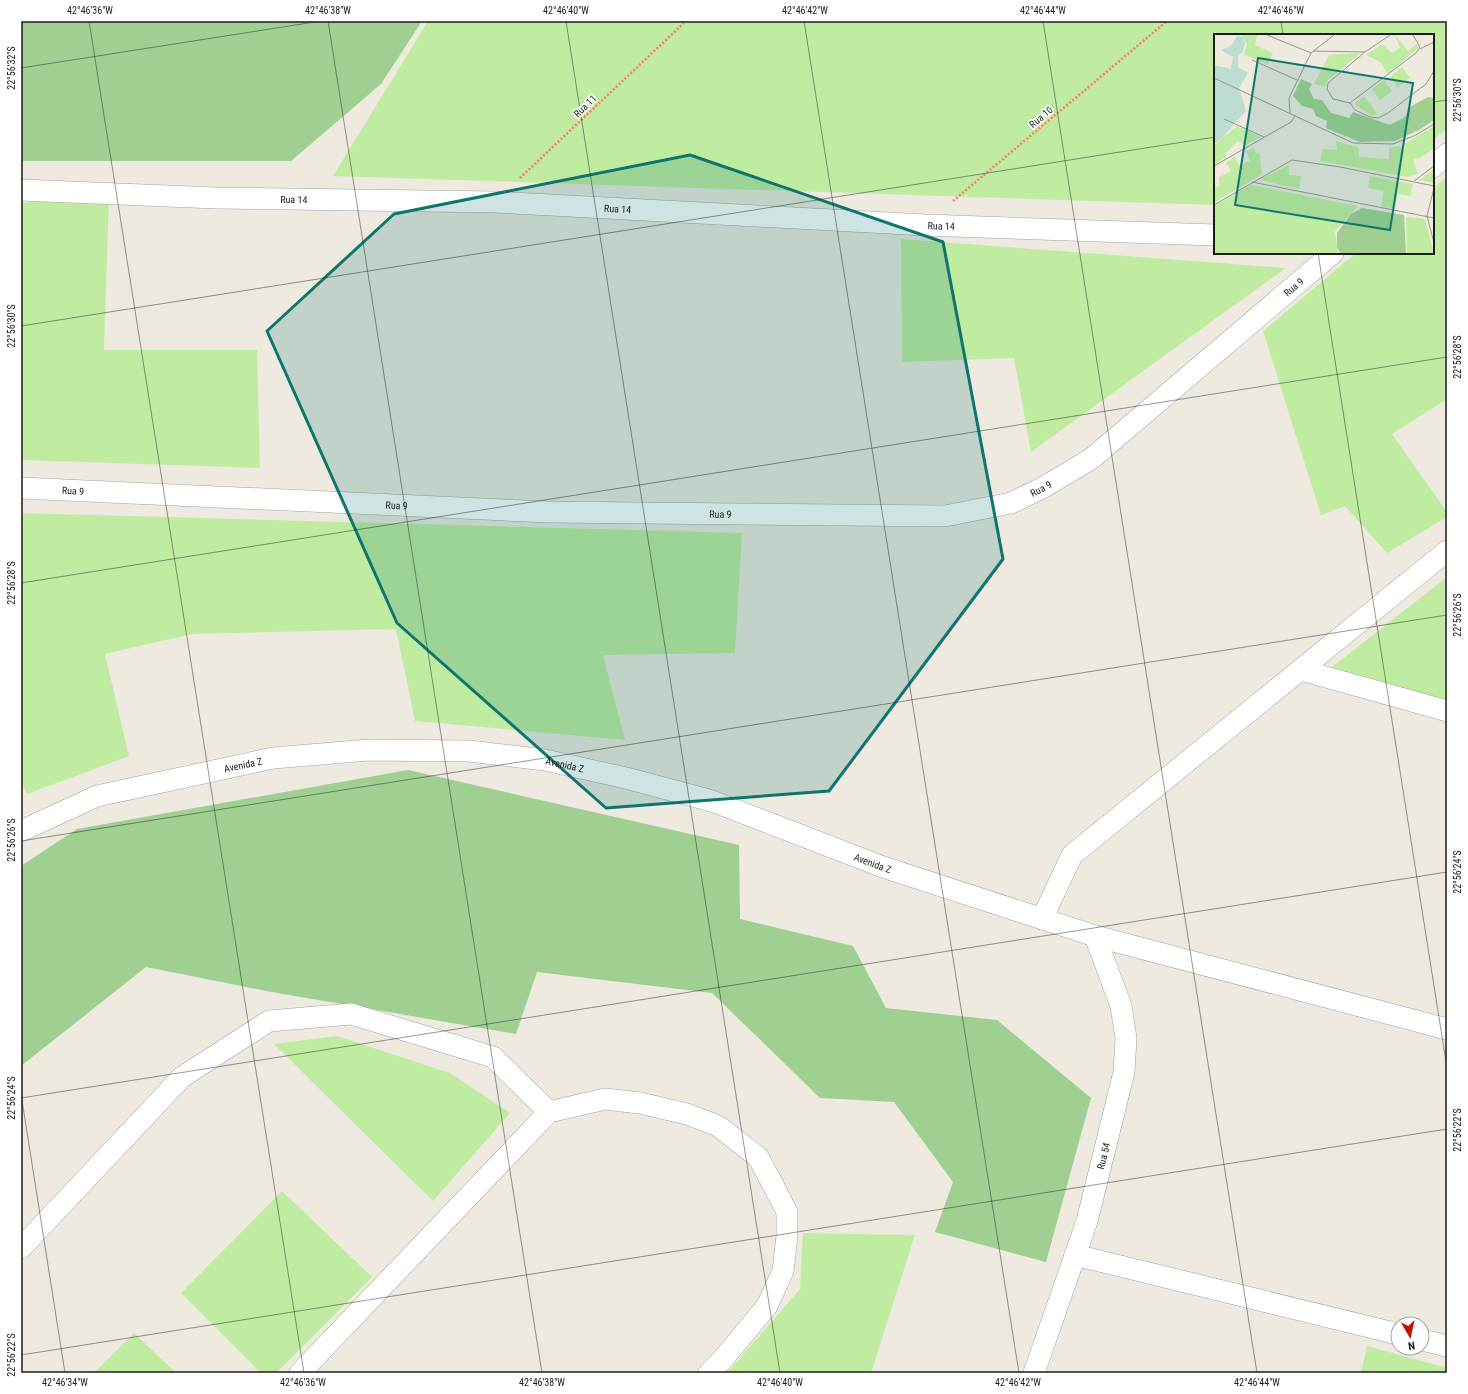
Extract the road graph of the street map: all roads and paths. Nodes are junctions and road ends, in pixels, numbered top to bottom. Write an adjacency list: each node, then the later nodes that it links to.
1 (686, 21): 6 (path, Rua 11)
2 (1167, 21): 7 (path, Rua 10)
3 (1447, 154): 4 (street)
4 (1434, 165)
5 (21, 190): 6 (street, Rua 14)
6 (495, 202): 7 (street, Rua 14)
7 (925, 225): 8 (street, Rua 14)
8 (1214, 235)
9 (1332, 254): 10 (street, Rua 9)
10 (21, 488)
11 (1447, 551): 12 (street)
12 (1301, 670): 13 (street); 15 (street)
13 (1447, 711)
14 (21, 831): 15 (street, Avenida Z)
15 (1042, 919): 16 (street, Avenida Z)
16 (1095, 936): 17 (street, Avenida Z); 20 (street, Rua 54)
17 (1447, 1029)
18 (549, 1112): 19 (street); 24 (street); 25 (street)
19 (21, 1248)
20 (1075, 1255): 21 (street); 26 (street, Rua 54)
21 (1390, 1332)
22 (1430, 1342): 23 (street)
23 (1447, 1346)
24 (300, 1373)
25 (709, 1373)
26 (1034, 1373)

